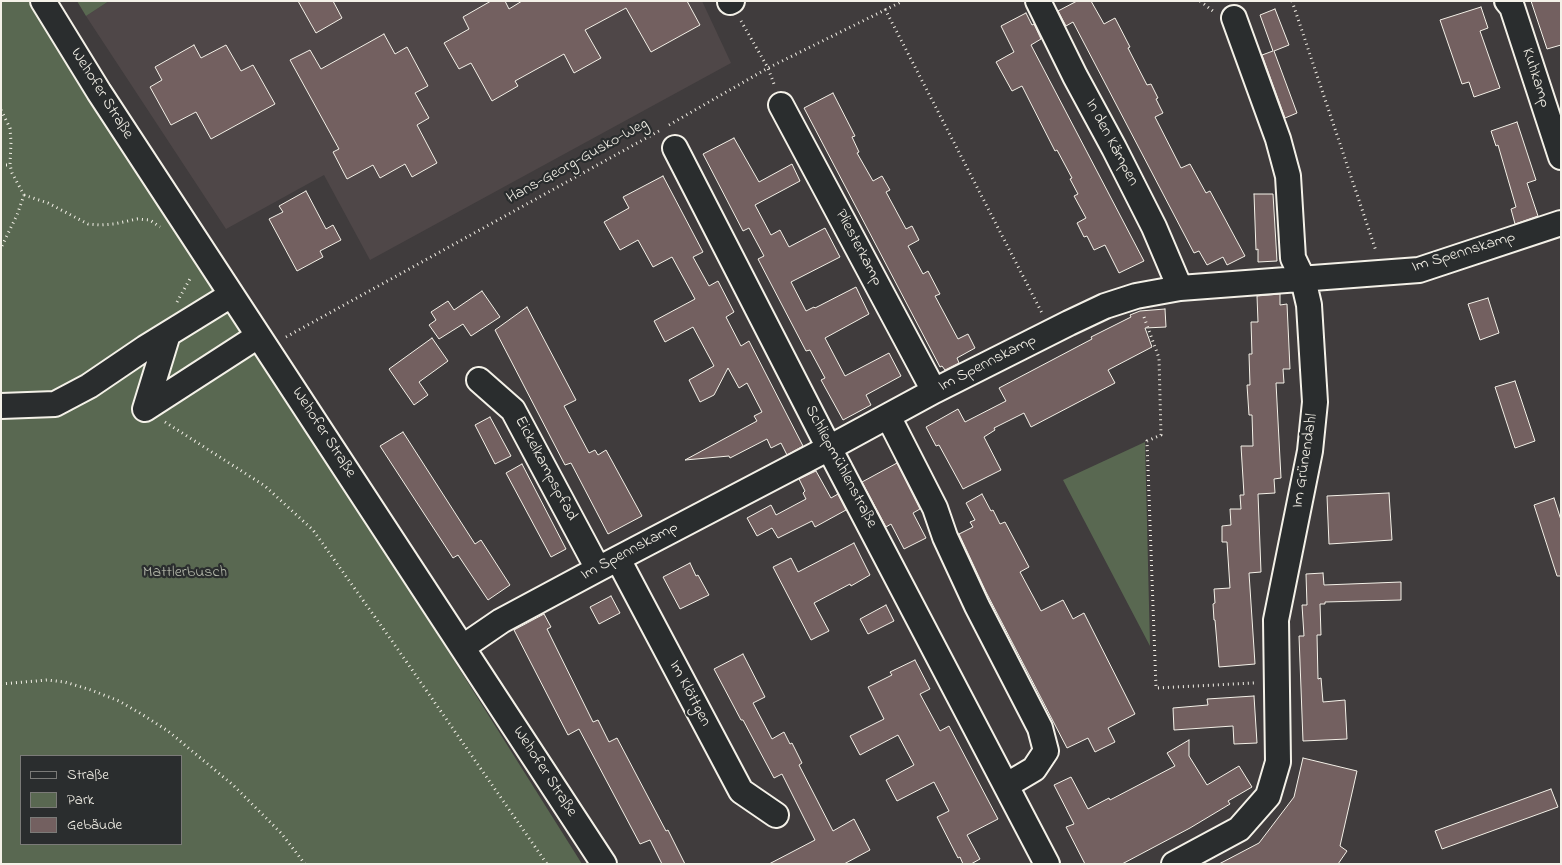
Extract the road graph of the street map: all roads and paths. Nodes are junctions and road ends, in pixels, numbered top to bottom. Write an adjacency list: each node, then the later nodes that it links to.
1 (43, 1): 20 (street, Wehofer Straße)
2 (902, 1): 7 (path, Hans-Georg-Gusko-Weg)
3 (1038, 1): 24 (street, In den Kämpen)
4 (1292, 1): 22 (path)
5 (1507, 1): 13 (street, Kuhkamp)
6 (731, 2): 9 (path)
7 (885, 9): 9 (path, Hans-Georg-Gusko-Weg); 27 (path)
8 (1234, 18): 23 (street, Im Grünendahl)
9 (768, 68): 29 (path, Hans-Georg-Gusko-Weg)
10 (781, 105): 31 (street, Pliesterkamp)
11 (1, 110): 15 (path)
12 (675, 148): 35 (street, Schliepmühlenstraße)
13 (1561, 157)
14 (1, 165): 15 (path)
15 (10, 165): 16 (path)
16 (24, 196): 18 (path); 19 (path)
17 (1561, 223): 22 (street, Im Spennskamp)
18 (165, 235)
19 (1, 248)
20 (211, 263): 21 (path); 25 (street, Wehofer Straße)
21 (188, 271)
22 (1384, 272): 23 (street, Im Spennskamp)
23 (1303, 279): 24 (street, Im Spennskamp); 38 (street, Im Grünendahl)
24 (1180, 288): 26 (street, Im Spennskamp)
25 (231, 295): 28 (street); 29 (street, Wehofer Straße)
26 (1136, 296): 27 (street, Im Spennskamp); 38 (path)
27 (1051, 332): 31 (street, Im Spennskamp)
28 (168, 334): 32 (street); 33 (street)
29 (262, 342): 33 (street); 37 (street, Wehofer Straße)
30 (479, 380): 36 (street, Eickelkampspfad)
31 (934, 391): 34 (street, Im Spennskamp)
32 (1, 406)
33 (145, 409): 43 (path)
34 (888, 416): 35 (street, Im Spennskamp); 40 (street)
35 (829, 448): 36 (street, Im Spennskamp); 40 (street, Schliepmühlenstraße)
36 (608, 564): 37 (street, Im Spennskamp); 41 (street, Im Klöttgen)
37 (464, 647): 44 (street, Wehofer Straße)
38 (1277, 681): 46 (street, Im Grünendahl)
39 (1, 684): 42 (path)
40 (1007, 785): 45 (street, Schliepmühlenstraße)
41 (776, 814)
42 (305, 864)
43 (547, 864)
44 (604, 864)
45 (1047, 864)
46 (1174, 864)

